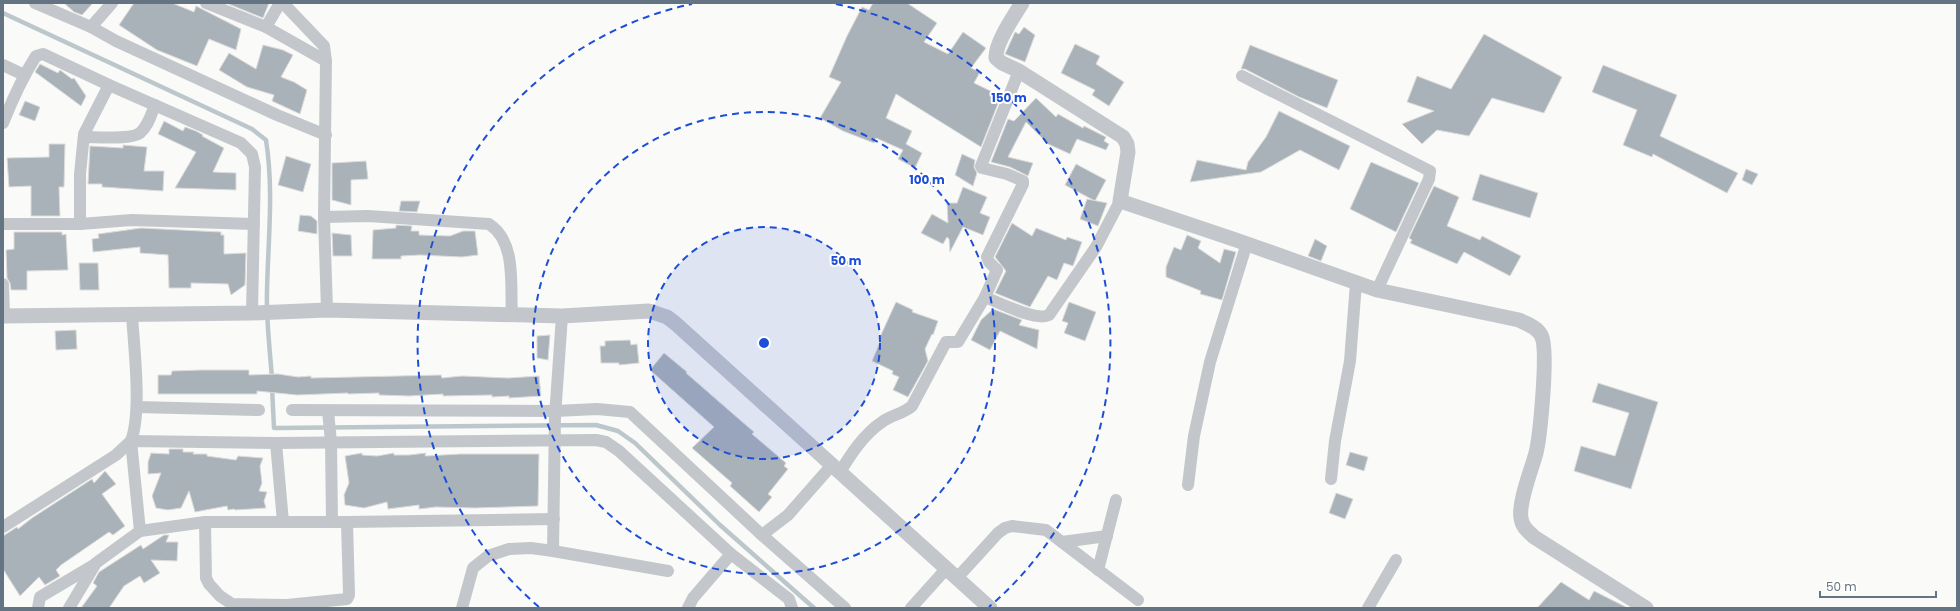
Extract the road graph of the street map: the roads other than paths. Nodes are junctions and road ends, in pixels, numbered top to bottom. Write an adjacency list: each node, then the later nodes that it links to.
1 (35, 3): 7 (street)
2 (112, 3): 7 (street)
3 (206, 3): 8 (street)
4 (280, 3): 8 (street)
5 (283, 3): 9 (street)
6 (1022, 3): 11 (street)
7 (91, 27): 17 (street)
8 (266, 27): 9 (street)
9 (326, 61): 17 (street)
10 (3, 65): 12 (street)
11 (1019, 71): 19 (street); 28 (street)
12 (24, 75): 14 (street); 16 (street)
13 (1242, 76): 27 (street)
14 (109, 85): 15 (street); 18 (street)
15 (155, 105): 18 (street); 23 (street)
16 (3, 123)
17 (326, 135): 20 (street)
18 (84, 137): 22 (street)
19 (1120, 201): 24 (street); 28 (street)
20 (324, 216): 29 (street); 32 (street)
21 (3, 224): 22 (street)
22 (80, 224): 23 (street)
23 (254, 224): 30 (street)
24 (1247, 243): 26 (street); 45 (street)
25 (3, 284): 33 (street)
26 (1356, 284): 27 (street); 44 (street)
27 (1377, 290): 75 (street)
28 (985, 297): 43 (street)
29 (327, 310): 30 (street); 32 (street)
30 (257, 313): 31 (street)
31 (132, 314): 33 (street); 35 (street)
32 (512, 315): 34 (street)
33 (4, 316)
34 (562, 316): 38 (street); 43 (street)
35 (136, 408): 36 (street); 40 (street)
36 (259, 410)
37 (292, 410): 39 (street)
38 (555, 413): 39 (street); 41 (street); 54 (street)
39 (330, 427): 41 (street); 42 (street); 50 (street)
40 (134, 435): 42 (street); 52 (street); 53 (street)
41 (554, 436): 47 (street); 58 (street)
42 (276, 443): 49 (street)
43 (836, 468): 54 (street); 63 (street)
44 (1332, 479)
45 (1188, 485)
46 (1116, 500): 55 (street)
47 (554, 519): 51 (street); 57 (street)
48 (205, 522): 49 (street); 53 (street); 65 (street)
49 (283, 522): 50 (street)
50 (332, 522): 51 (street)
51 (347, 522): 65 (street)
52 (3, 527)
53 (140, 531): 60 (street)
54 (762, 535): 71 (street)
55 (1107, 536): 56 (street); 61 (street)
56 (1062, 542): 61 (street); 63 (street)
57 (553, 551): 62 (street); 68 (street)
58 (731, 554): 69 (street); 70 (street)
59 (1396, 560): 74 (street)
60 (96, 563): 66 (street); 67 (street)
61 (1098, 570): 64 (street)
62 (668, 571)
63 (952, 573): 72 (street); 73 (street)
64 (1138, 600)
65 (287, 606)
66 (38, 608)
67 (69, 608)
68 (462, 608)
69 (688, 608)
70 (792, 608)
71 (845, 608)
72 (911, 608)
73 (990, 608)
74 (1368, 608)
75 (1646, 608)

